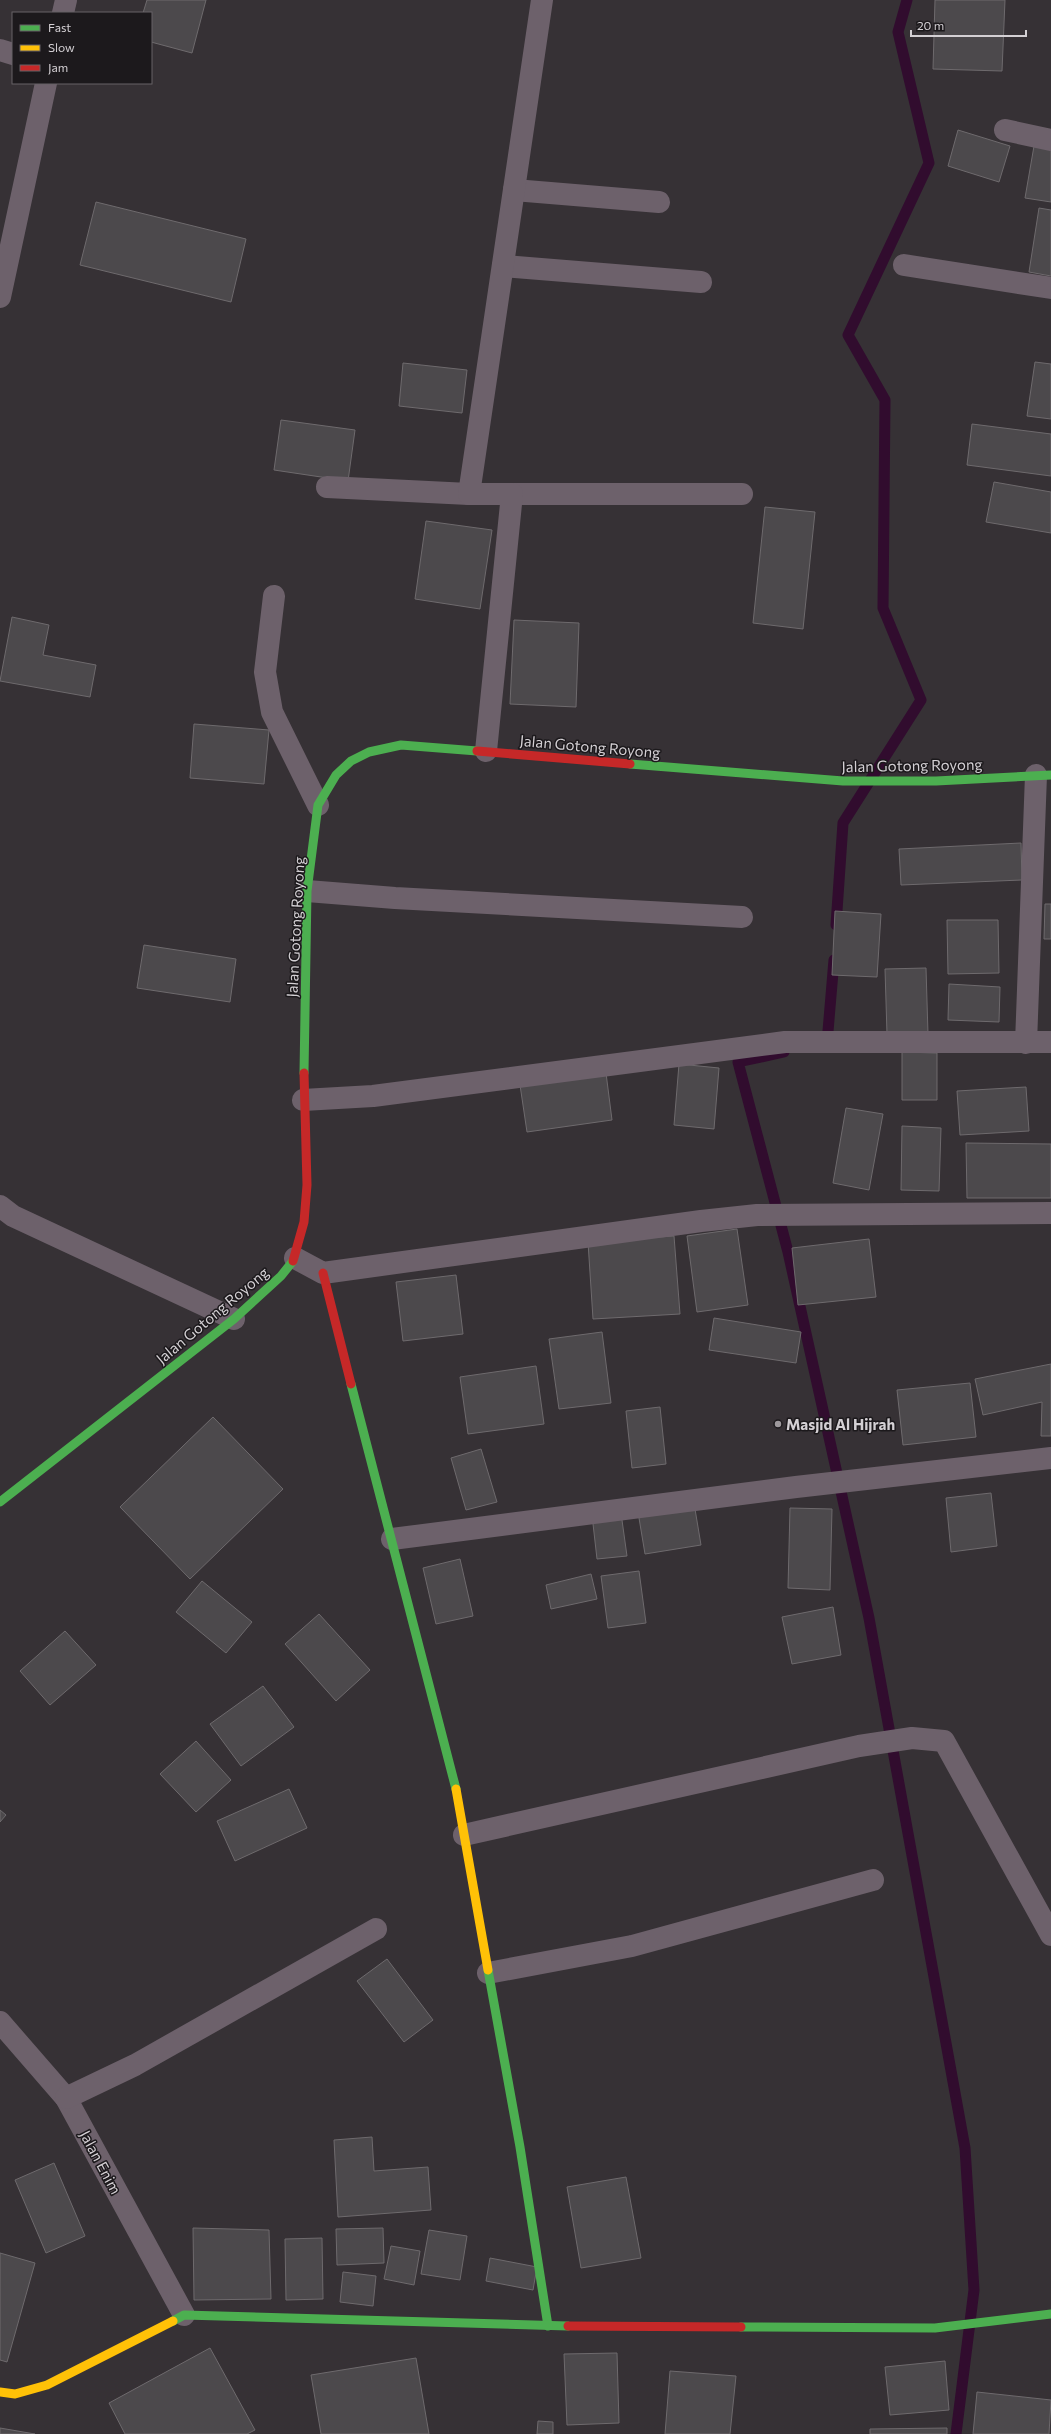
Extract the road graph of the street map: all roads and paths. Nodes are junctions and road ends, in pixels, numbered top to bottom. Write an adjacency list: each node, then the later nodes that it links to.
1 (66, 0): 3 (street)
2 (542, 0): 9 (street)
3 (63, 12)
4 (0, 50): 5 (street)
5 (12, 54)
6 (46, 84): 15 (street)
7 (1005, 130): 8 (street)
8 (1051, 140)
9 (514, 190): 10 (street); 12 (street)
10 (659, 202)
11 (904, 265): 14 (street)
12 (503, 266): 13 (street); 17 (street)
13 (701, 282)
14 (1051, 288)
15 (0, 297)
16 (327, 487): 17 (street)
17 (469, 494): 18 (street)
18 (512, 494): 19 (street); 21 (street)
19 (742, 494)
20 (274, 596): 23 (street)
21 (486, 751): 22 (street, Jalan Gotong Royong); 23 (street, Jalan Gotong Royong)
22 (1043, 775): 27 (street)
23 (318, 806): 24 (street, Jalan Gotong Royong)
24 (308, 891): 25 (street); 28 (street, Jalan Gotong Royong)
25 (742, 917)
26 (1051, 1042): 27 (street)
27 (1026, 1043): 28 (street)
28 (303, 1100): 31 (street, Jalan Gotong Royong)
29 (0, 1206): 33 (street)
30 (1051, 1213): 32 (street)
31 (295, 1258): 32 (street); 33 (street, Jalan Gotong Royong)
32 (323, 1273): 36 (street)
33 (234, 1320): 35 (street, Jalan Gotong Royong)
34 (1051, 1458): 36 (street)
35 (0, 1502)
36 (392, 1539): 37 (street)
37 (464, 1835): 40 (street); 41 (street)
38 (873, 1880): 41 (street)
39 (376, 1929): 43 (street)
40 (1051, 1935)
41 (488, 1973): 46 (street)
42 (0, 2022): 43 (street, Jalan Enim)
43 (66, 2098): 45 (street, Jalan Enim)
44 (1051, 2314): 46 (street)
45 (184, 2315): 46 (street); 47 (street)
46 (548, 2326)
47 (0, 2392)

